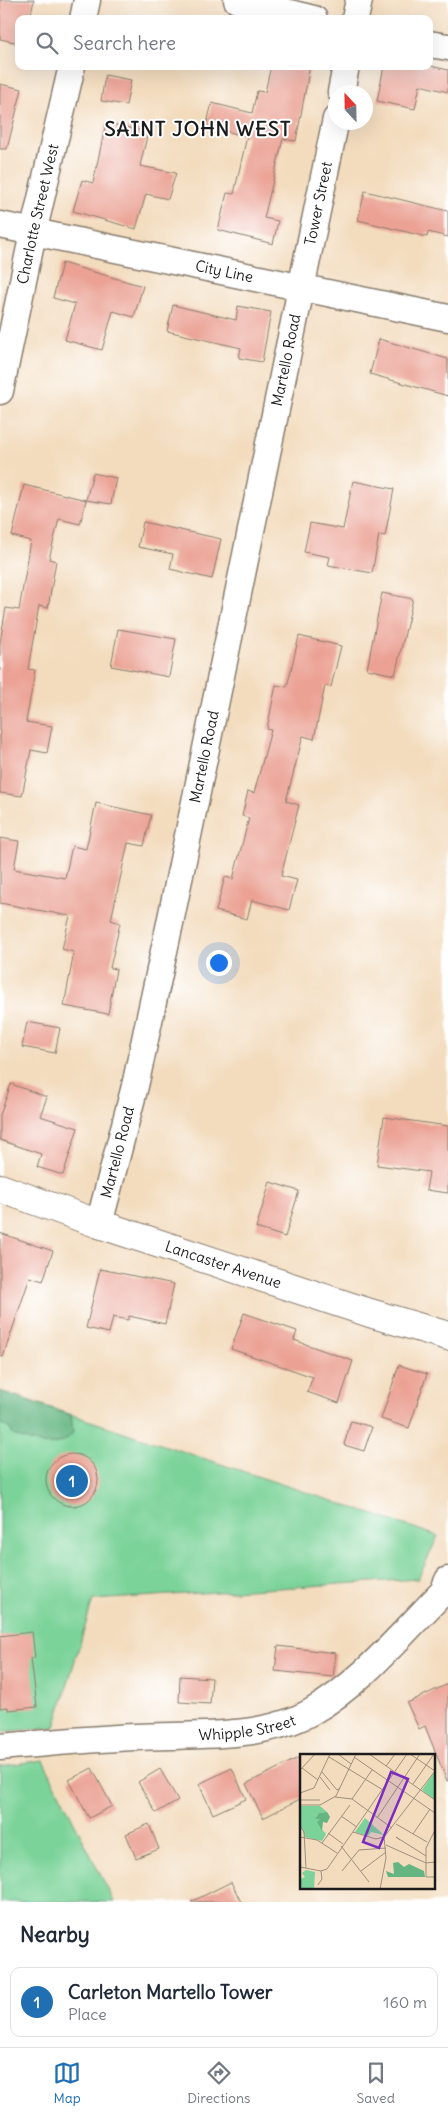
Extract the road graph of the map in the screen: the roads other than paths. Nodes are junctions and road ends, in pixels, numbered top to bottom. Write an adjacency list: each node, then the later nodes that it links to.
1 (87, 0): 4 (street)
2 (237, 0): 5 (street)
3 (360, 0): 6 (street)
4 (84, 15)
5 (298, 15)
6 (356, 15)
7 (433, 45): 8 (street)
8 (448, 47)
9 (71, 70): 14 (street, Charlotte Street West)
10 (345, 70): 11 (street)
11 (342, 85)
12 (334, 130): 15 (street, Tower Street)
13 (0, 225): 14 (street, City Line)
14 (33, 233): 15 (street, City Line); 17 (street, Charlotte Street West)
15 (302, 289): 16 (street, City Line); 19 (street, Martello Road)
16 (448, 318)
17 (0, 391)
18 (0, 1188): 19 (street, Lancaster Avenue)
19 (99, 1224): 20 (street, Lancaster Avenue)
20 (448, 1336)
21 (446, 1589): 22 (street, Whipple Street)
22 (0, 1747)

